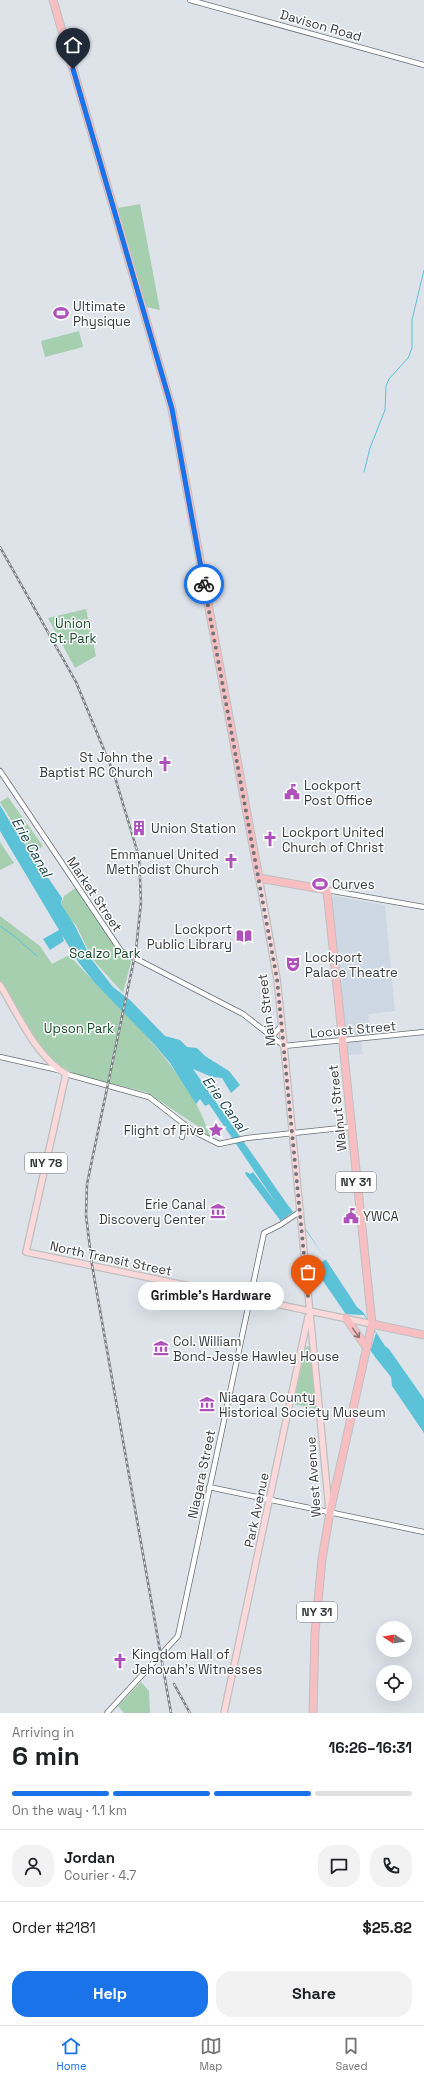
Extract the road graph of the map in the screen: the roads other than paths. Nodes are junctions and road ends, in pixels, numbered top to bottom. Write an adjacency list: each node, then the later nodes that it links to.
1 (53, 0): 5 (highway)
2 (190, 0): 3 (street, Davison Road)
3 (424, 65)
4 (0, 771): 11 (street, Market Street)
5 (259, 878): 6 (highway); 9 (main road, Main Street)
6 (327, 890): 7 (street); 12 (highway, Walnut Street / NY 31)
7 (424, 907)
8 (0, 986): 15 (main road)
9 (281, 1027): 11 (street); 13 (main road, Main Street)
10 (424, 1032): 12 (street, Locust Street)
11 (267, 1033): 13 (street, Market Street)
12 (342, 1041): 13 (street, Locust Street); 20 (highway, Walnut Street / NY 31)
13 (283, 1045): 21 (main road, Main Street)
14 (0, 1057): 16 (street)
15 (47, 1060): 16 (street); 17 (main road)
16 (35, 1064): 17 (street)
17 (60, 1071): 18 (main road)
18 (66, 1074): 19 (street); 24 (main road, North Transit Street / NY 78)
19 (184, 1124): 21 (street); 22 (street)
20 (350, 1127): 21 (street); 27 (highway, Walnut Street / NY 31)
21 (291, 1134): 23 (main road, Main Street)
22 (182, 1137)
23 (299, 1216): 24 (street, Niagara Street); 25 (main road, Main Street)
24 (251, 1300): 25 (main road, North Transit Street / NY 78); 30 (street, Niagara Street)
25 (309, 1311): 26 (main road, NY 78); 31 (main road, Park Avenue); 32 (main road, West Avenue)
26 (344, 1318): 27 (main road, NY 78); 29 (highway, one-way to 29)
27 (371, 1324): 28 (highway, NY 78); 29 (highway, NY 31)
28 (424, 1335)
29 (366, 1349): 32 (highway, NY 31)
30 (209, 1487): 31 (street); 34 (street, Niagara Street)
31 (270, 1500): 32 (street); 35 (main road, Park Avenue)
32 (330, 1512): 33 (street); 36 (highway, West Avenue / NY 31)
33 (424, 1532)
34 (108, 1713)
35 (224, 1713)
36 (312, 1713)

